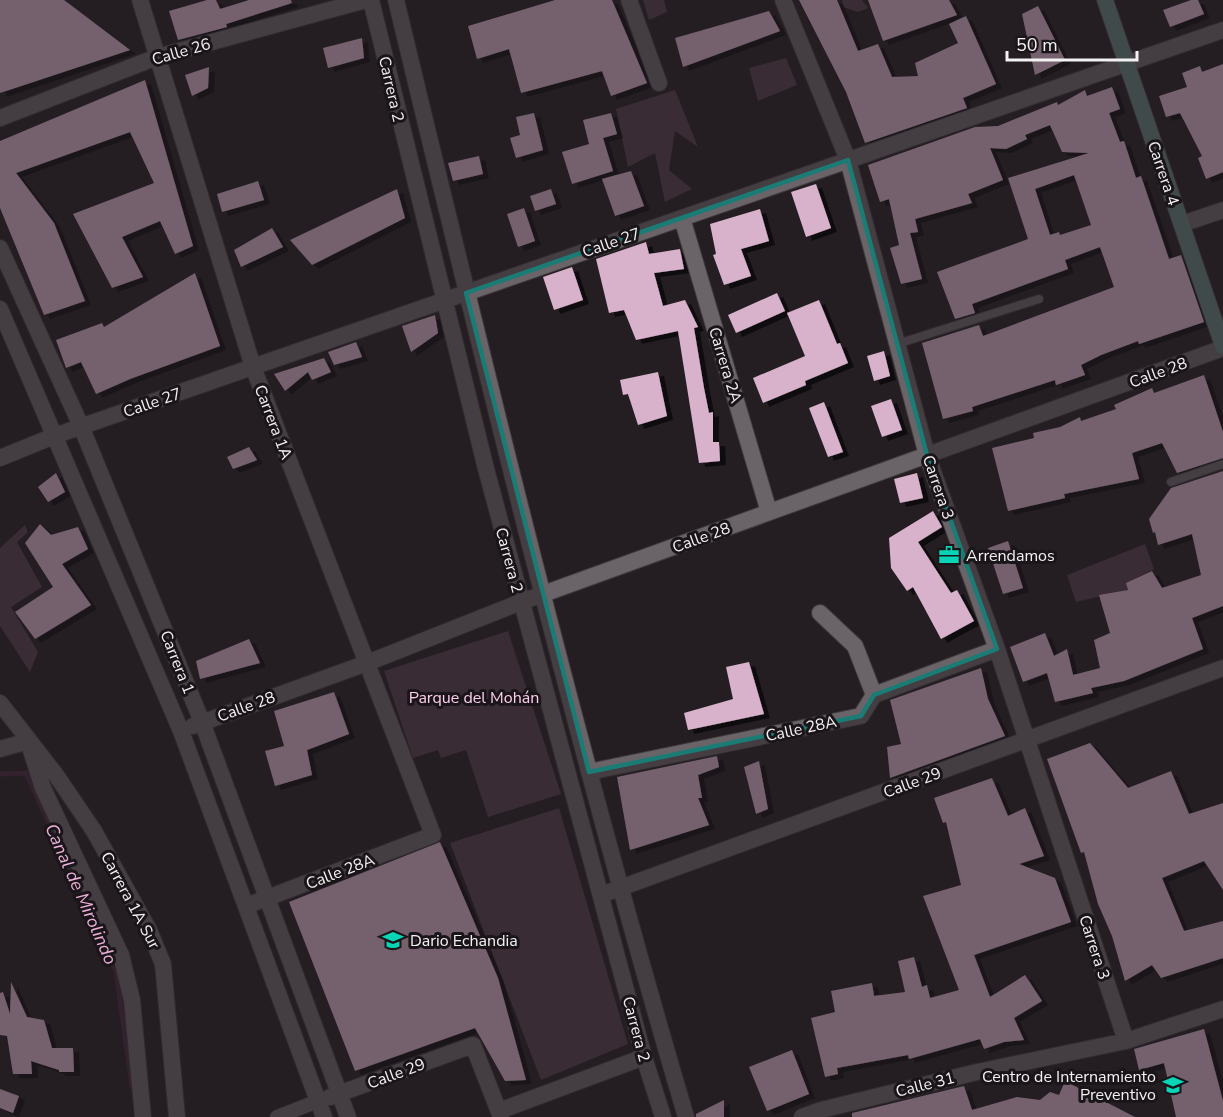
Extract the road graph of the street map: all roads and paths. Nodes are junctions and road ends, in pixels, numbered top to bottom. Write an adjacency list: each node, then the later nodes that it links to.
1 (140, 0): 8 (street, Carrera 1A)
2 (369, 0): 8 (street, Calle 26); 19 (street, Carrera 2)
3 (396, 0): 17 (street, Carrera 2)
4 (629, 0): 10 (street)
5 (783, 0): 12 (street, Carrera 3)
6 (1105, 0): 9 (main road, Carrera 4)
7 (1223, 30): 9 (street, Calle 27)
8 (157, 57): 11 (street, Calle 26); 23 (street, Carrera 1A)
9 (1127, 63): 12 (street, Calle 27); 15 (main road, Carrera 4)
10 (658, 83)
11 (0, 118)
12 (848, 160): 14 (street, Calle 27); 21 (street, Carrera 3)
13 (1223, 210): 15 (street)
14 (682, 218): 17 (street, Calle 27); 32 (street, Carrera 2A)
15 (1182, 224): 22 (main road, Carrera 4)
16 (0, 248): 24 (street, Carrera 1)
17 (466, 292): 19 (street, Calle 27); 27 (street, Carrera 2)
18 (1039, 300): 21 (lane)
19 (443, 301): 23 (street, Calle 27); 30 (street, Carrera 2)
20 (0, 309): 25 (street, Carrera 1)
21 (897, 344): 26 (street, Carrera 3)
22 (1223, 347): 26 (street, Calle 28)
23 (253, 367): 24 (street, Calle 27); 37 (street, Carrera 1A)
24 (81, 426): 25 (street, Calle 27); 41 (street, Carrera 1)
25 (54, 436): 28 (street, Calle 27); 42 (street, Carrera 1)
26 (927, 455): 32 (street, Calle 28); 36 (street, Carrera 3)
27 (508, 457): 30 (street); 33 (street, Carrera 2)
28 (0, 458)
29 (1223, 464): 31 (lane)
30 (485, 465): 34 (street, Carrera 2)
31 (1171, 482)
32 (770, 512): 33 (street, Calle 28)
33 (543, 594): 34 (street, Calle 28); 46 (street, Carrera 2)
34 (520, 602): 37 (street, Calle 28); 49 (street, Carrera 2)
35 (820, 613): 39 (street)
36 (997, 649): 39 (street, Calle 28A); 43 (street, Carrera 3)
37 (367, 663): 41 (street, Calle 28); 47 (street, Carrera 1A)
38 (1223, 668): 43 (street, Calle 29)
39 (874, 695): 46 (street, Calle 28A)
40 (0, 703): 44 (street, Carrera 1A Sur)
41 (202, 722): 42 (street, Calle 28); 50 (street, Carrera 1)
42 (181, 731): 51 (street, Carrera 1)
43 (1027, 740): 48 (street, Calle 29); 53 (street, Carrera 3)
44 (28, 741): 45 (street); 59 (street, Carrera 1A Sur); 60 (street, Carrera 1A Sur)
45 (0, 749)
46 (589, 772): 48 (street, Carrera 2)
47 (433, 835): 50 (street, Calle 28A)
48 (619, 890): 49 (street, Calle 29); 65 (street, Carrera 2)
49 (601, 895): 54 (street, Carrera 2)
50 (266, 900): 51 (street, Calle 28A); 55 (street, Carrera 1)
51 (246, 906): 56 (street, Carrera 1)
52 (1223, 1009): 53 (street, Calle 31)
53 (1126, 1041): 57 (street, Calle 31)
54 (644, 1057): 58 (street); 64 (street, Carrera 2)
55 (339, 1094): 56 (street, Calle 29); 58 (street, Calle 29); 63 (street, Carrera 1)
56 (318, 1101): 61 (street); 62 (street, Carrera 1)
57 (823, 1113): 66 (street, Calle 31)
58 (500, 1114)
59 (143, 1117)
60 (177, 1117)
61 (277, 1117)
62 (324, 1117)
63 (348, 1117)
64 (663, 1117)
65 (686, 1117)
66 (802, 1117)

